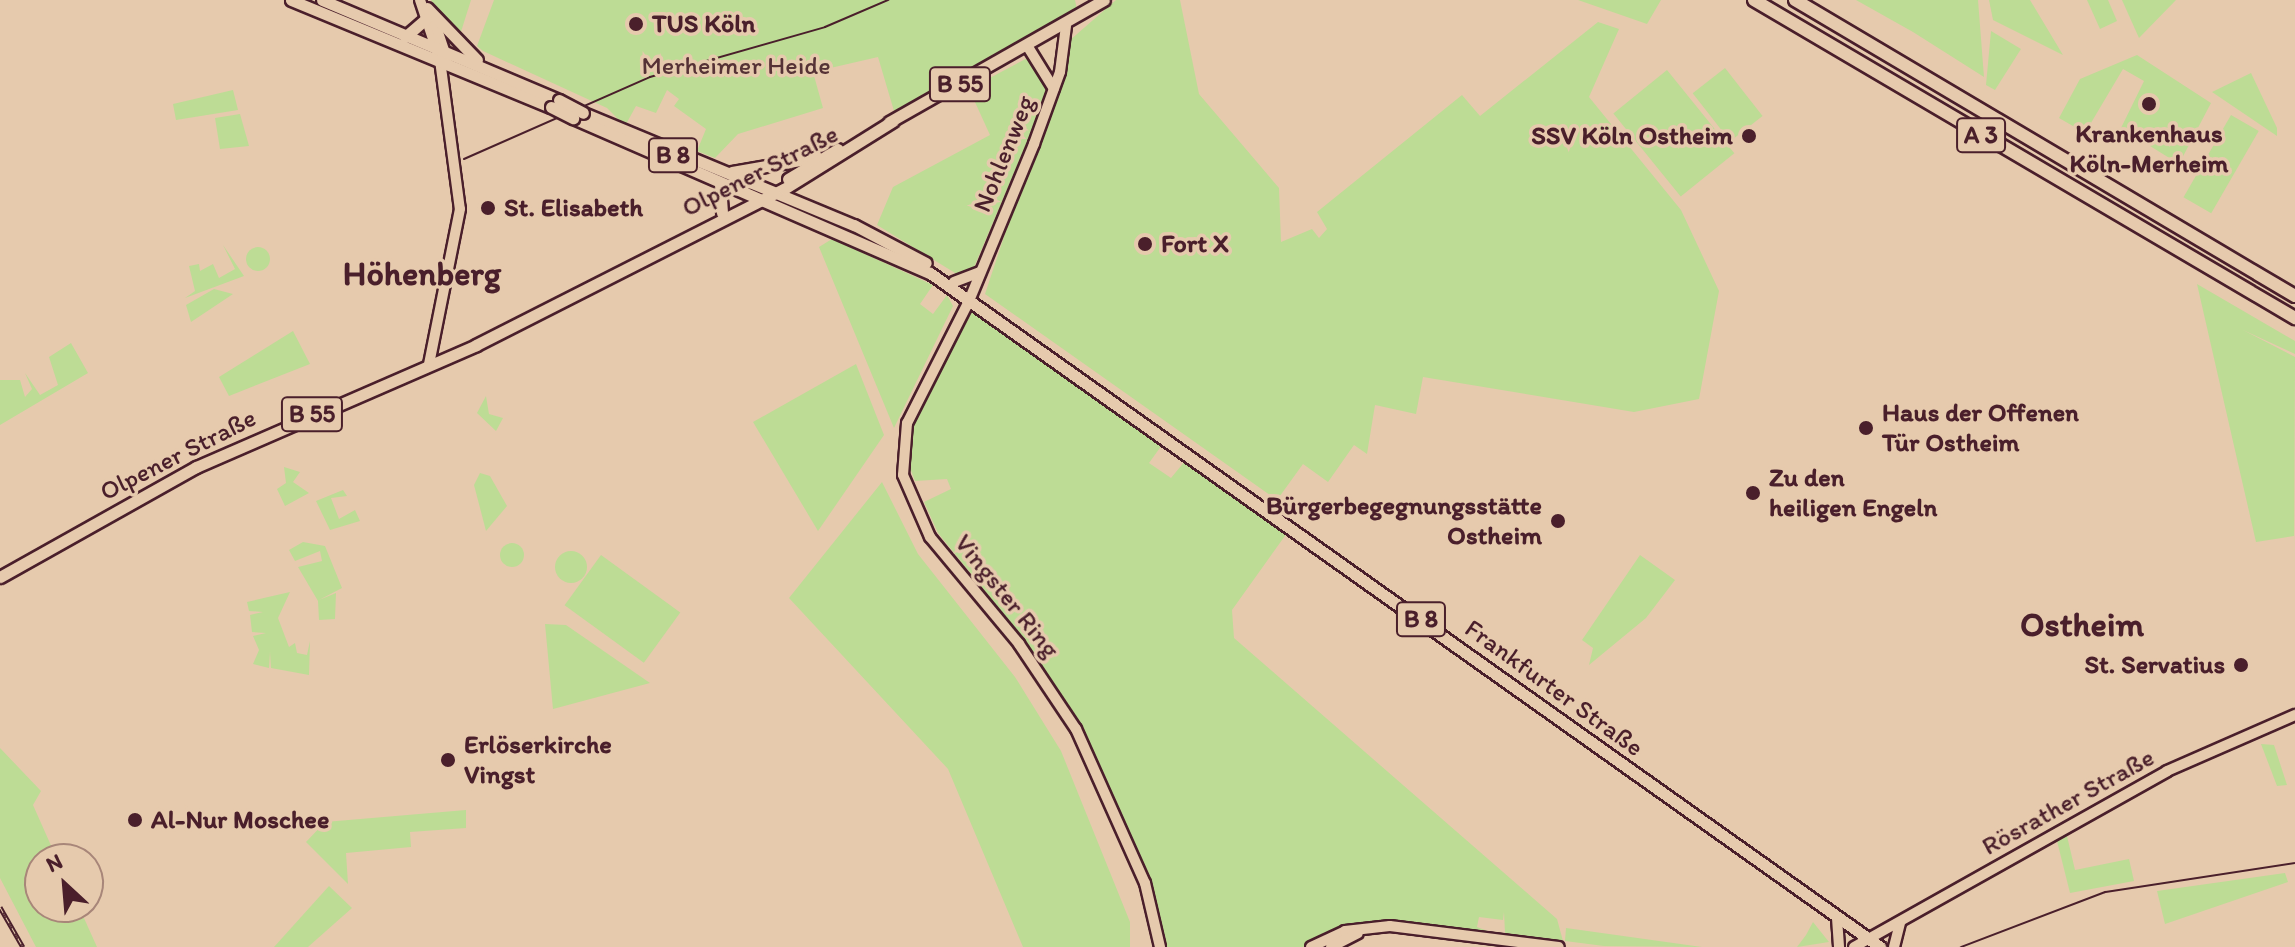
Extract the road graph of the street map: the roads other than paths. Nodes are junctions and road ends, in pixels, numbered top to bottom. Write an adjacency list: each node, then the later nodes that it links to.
1 (291, 0): 7 (main road, Frankfurter Straße / B 8)
2 (322, 0): 7 (main road, Frankfurter Straße / B 8)
3 (1104, 0): 8 (main road, Olpener Straße / B 55)
4 (1754, 0): 31 (highway, A 3)
5 (1795, 0): 28 (highway, A 3)
6 (424, 7): 9 (main road); 11 (main road); 12 (main road)
7 (339, 14): 9 (main road, Frankfurter Straße / B 8); 11 (main road, Frankfurter Straße / B 8)
8 (1066, 26): 10 (main road, Olpener Straße / B 55); 13 (main road, Nohlenweg)
9 (405, 37): 11 (main road, Frankfurter Straße / B 8)
10 (1028, 47): 13 (main road); 16 (main road, Olpener Straße / B 55)
11 (443, 55): 12 (main road, Frankfurter Straße / B 8); 14 (main road, Frankfurter Straße / B 8); 32 (main road)
12 (480, 64): 14 (main road, Frankfurter Straße / B 8)
13 (1054, 89): 26 (main road, Nohlenweg)
14 (555, 103): 15 (main road, Frankfurter Straße / B 8, bridge)
15 (578, 115): 18 (main road, Frankfurter Straße / B 8); 20 (main road, Frankfurter Straße / B 8)
16 (893, 121): 17 (main road, Olpener Straße / B 55); 19 (main road, Olpener Straße / B 55)
17 (831, 153): 18 (main road); 21 (main road, Olpener Straße / B 55)
18 (704, 165): 21 (main road, Frankfurter Straße / B 8)
19 (810, 175): 21 (main road, Olpener Straße / B 55); 23 (main road)
20 (719, 184): 22 (main road, Frankfurter Straße / B 8); 25 (main road)
21 (770, 192): 22 (main road, B 55); 23 (main road, Frankfurter Straße / B 8)
22 (755, 199): 24 (main road, Frankfurter Straße / B 8); 25 (main road, Olpener Straße / B 55)
23 (805, 207): 27 (main road, Frankfurter Straße / B 8)
24 (780, 211): 25 (main road); 27 (main road, Frankfurter Straße / B 8)
25 (725, 215): 32 (main road, Olpener Straße / B 55)
26 (981, 270): 27 (main road); 29 (main road, Nohlenweg)
27 (952, 284): 29 (main road, Frankfurter Straße / B 8); 30 (main road)
28 (2295, 296)
29 (970, 297): 30 (main road, Vingster Ring); 35 (main road, Frankfurter Straße / B 8)
30 (961, 317): 37 (main road, Vingster Ring)
31 (2295, 318)
32 (429, 364): 33 (main road, Olpener Straße / B 55)
33 (0, 577)
34 (2295, 715): 36 (main road, Rösrather Straße)
35 (1837, 918): 39 (main road, Frankfurter Straße / B 8); 44 (main road)
36 (1900, 923): 39 (main road, Rösrather Straße); 46 (main road)
37 (1156, 924): 40 (main road, Vingster Ring); 41 (main road, Vingster Ring)
38 (1333, 942): 42 (main road); 43 (main road)
39 (1875, 944): 45 (main road, Rösrather Straße)
40 (1154, 947)
41 (1160, 947)
42 (1311, 947)
43 (1559, 947)
44 (1839, 947)
45 (1854, 947)
46 (1894, 947)

